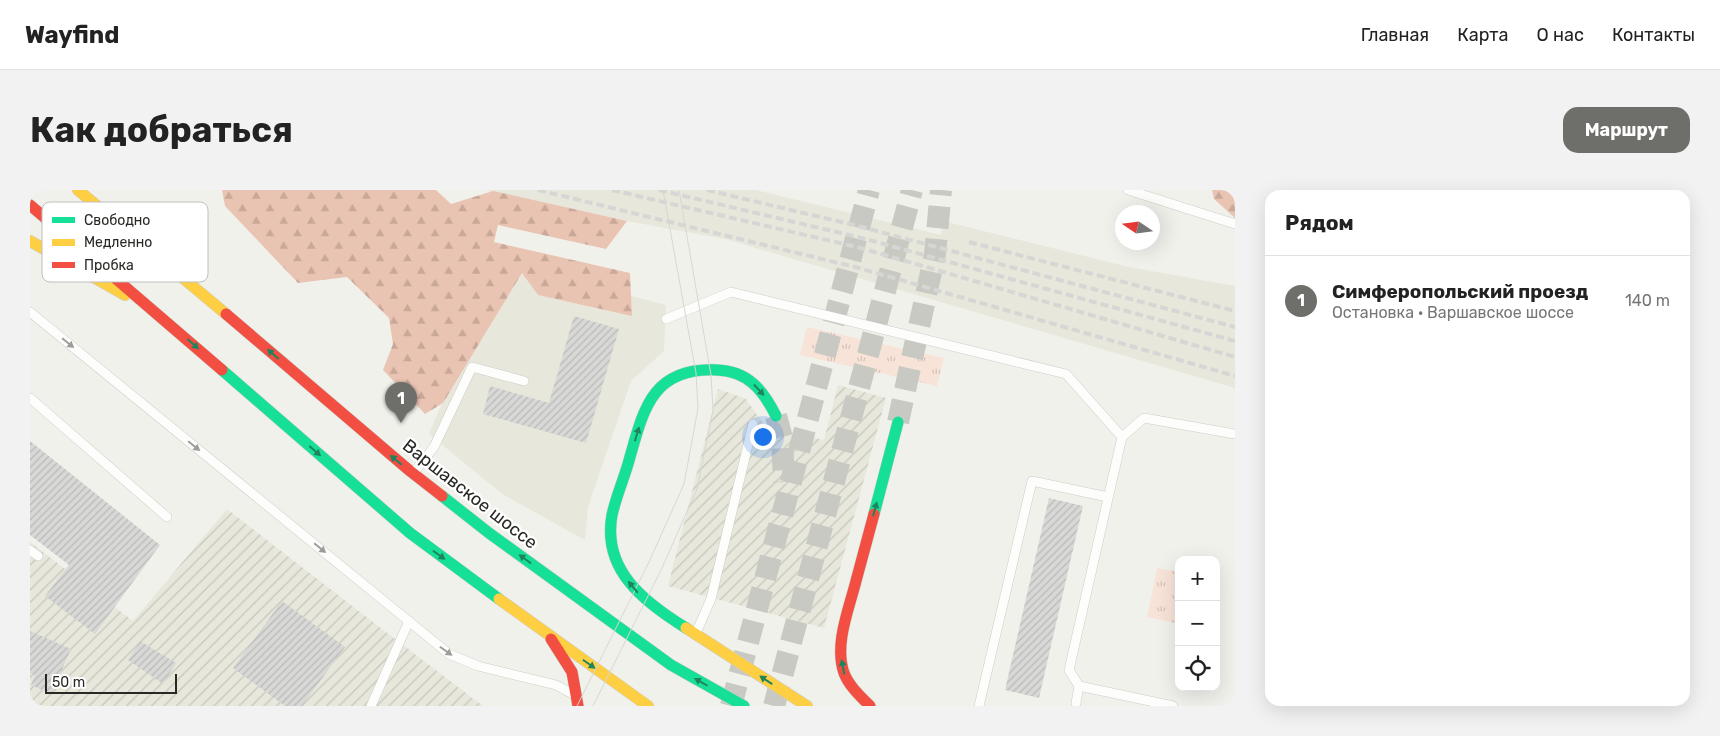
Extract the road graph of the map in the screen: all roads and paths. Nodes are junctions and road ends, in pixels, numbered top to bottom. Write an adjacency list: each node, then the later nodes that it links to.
1 (78, 190): 3 (main road, Варшавское шоссе, one-way to 1)
2 (1128, 190): 6 (lane)
3 (93, 202)
4 (30, 205): 5 (main road)
5 (42, 215)
6 (1235, 224)
7 (30, 241): 8 (main road)
8 (42, 248)
9 (103, 282): 13 (main road)
10 (121, 282): 13 (main road)
11 (188, 282): 22 (main road, Варшавское шоссе, one-way to 11)
12 (30, 312): 27 (lane, one-way to 27)
13 (156, 312): 29 (main road, one-way to 29)
14 (666, 319): 21 (lane)
15 (524, 381): 22 (lane)
16 (30, 398): 24 (lane)
17 (776, 416): 28 (main road, one-way to 17)
18 (898, 422): 37 (main road, one-way to 18)
19 (753, 424): 28 (lane)
20 (1235, 434): 21 (lane)
21 (1122, 436): 23 (lane)
22 (413, 474): 35 (main road, Варшавское шоссе, one-way to 22)
23 (1108, 497): 30 (lane); 38 (lane)
24 (167, 517)
25 (30, 550): 26 (lane)
26 (38, 556)
27 (409, 621): 31 (lane, one-way to 31); 33 (lane)
28 (696, 635): 36 (main road, one-way to 28)
29 (549, 636): 31 (main road); 34 (main road, one-way to 34)
30 (1079, 686): 32 (lane); 39 (lane)
31 (578, 701)
32 (1076, 703)
33 (370, 706)
34 (648, 706)
35 (744, 706)
36 (807, 706)
37 (870, 706)
38 (980, 706)
39 (1172, 706)

